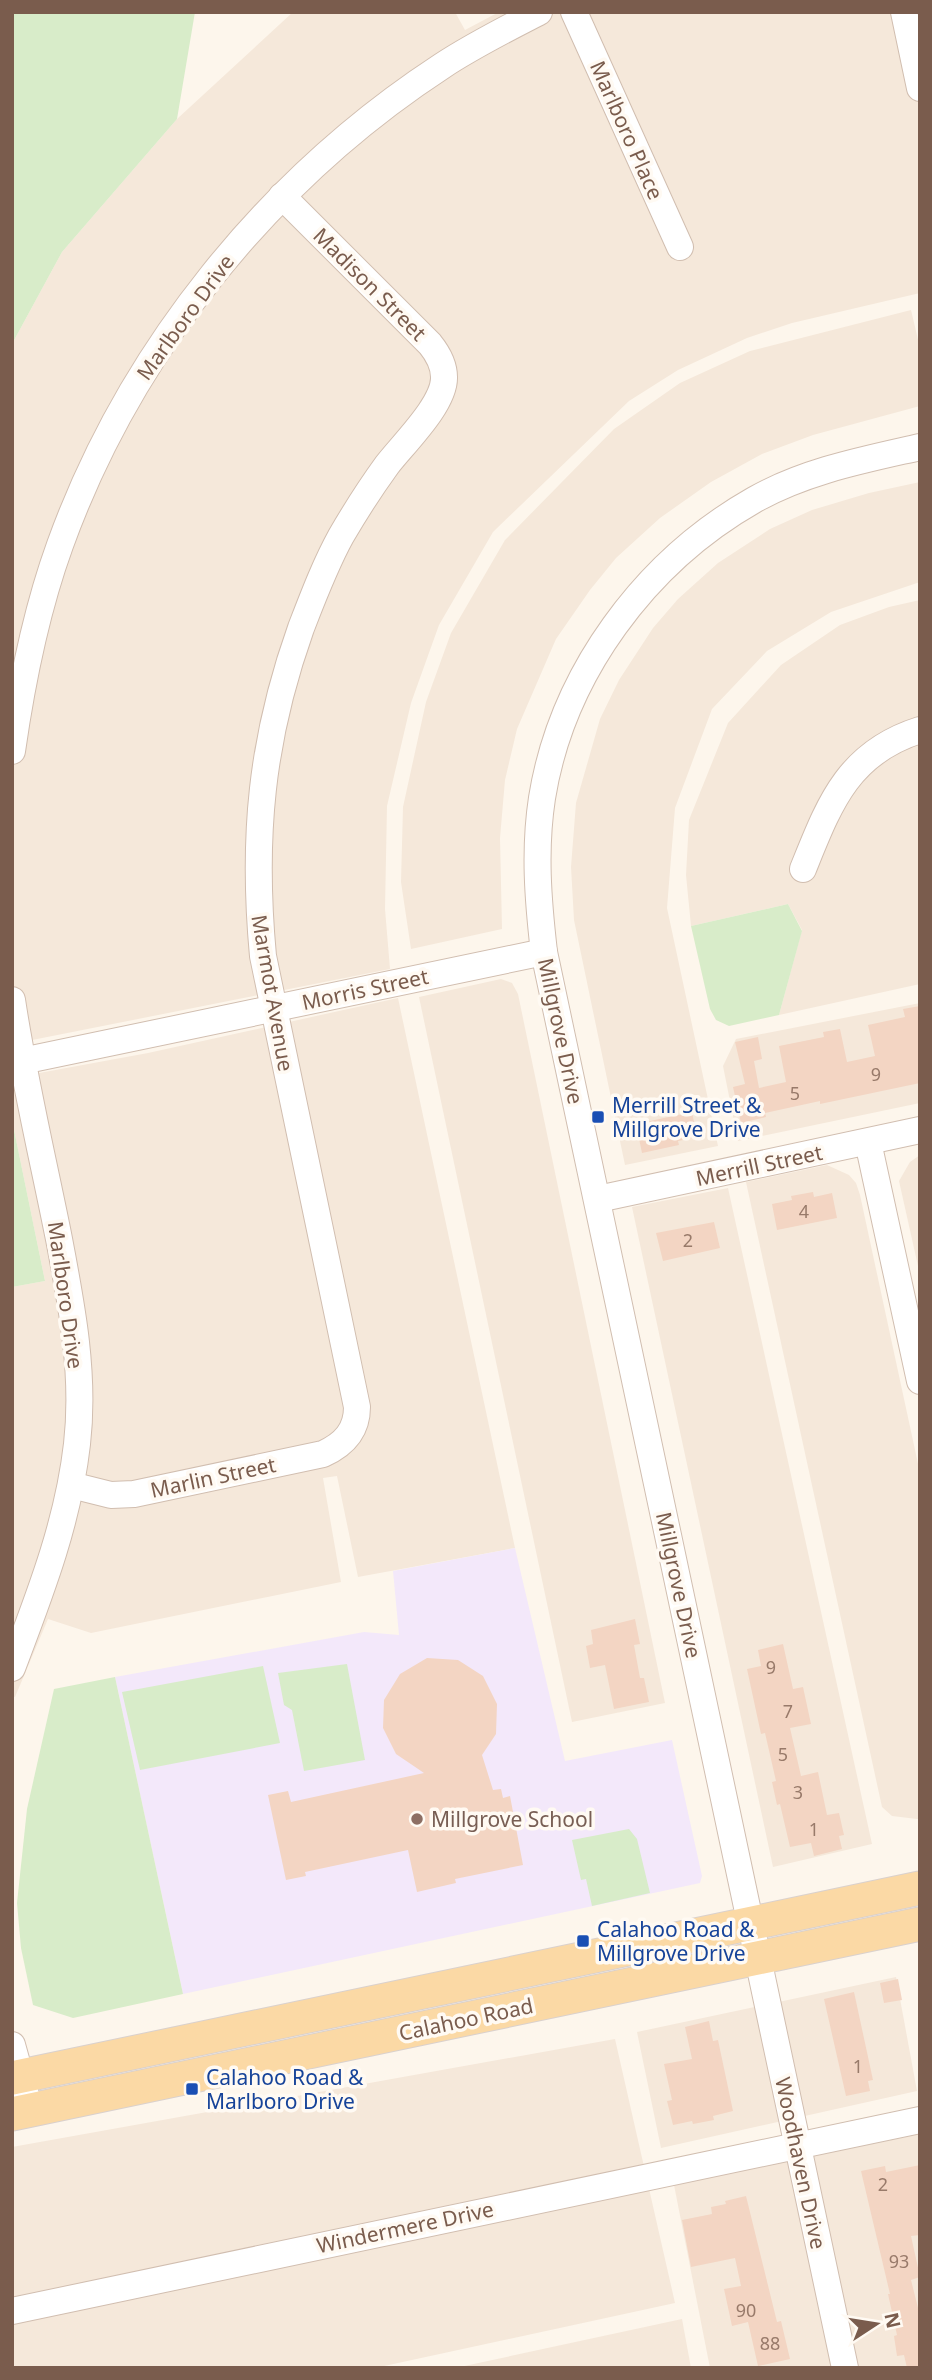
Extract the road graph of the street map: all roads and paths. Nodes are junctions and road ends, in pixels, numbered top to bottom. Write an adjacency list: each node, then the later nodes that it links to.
1 (539, 12): 5 (street, Marlboro Drive)
2 (574, 12): 6 (street, Marlboro Place)
3 (905, 12): 4 (street)
4 (920, 88)
5 (282, 196): 7 (street, Madison Street); 10 (street, Marlboro Drive)
6 (680, 247)
7 (445, 379): 14 (street, Marmot Avenue)
8 (920, 447): 12 (street, Millgrove Drive)
9 (920, 730): 11 (street)
10 (12, 751)
11 (803, 869)
12 (544, 952): 14 (street, Morris Street); 18 (street, Millgrove Drive)
13 (12, 1000): 15 (street, Marlboro Drive)
14 (273, 1008): 15 (street, Morris Street); 20 (street, Marmot Avenue)
15 (22, 1061): 21 (street, Marlboro Drive)
16 (920, 1130): 17 (street, Merrill Street)
17 (868, 1142): 18 (street, Merrill Street); 19 (street)
18 (598, 1199): 24 (street, Millgrove Drive)
19 (920, 1381)
20 (349, 1435): 21 (street, Marlin Street)
21 (71, 1485): 22 (street, Marlboro Drive)
22 (12, 1668)
23 (920, 1888): 24 (main road, Calahoo Road)
24 (750, 1924): 26 (street, Millgrove Drive); 27 (main road, Calahoo Road)
25 (920, 1924): 26 (main road, Calahoo Road)
26 (757, 1959): 28 (main road, Calahoo Road); 30 (street, Woodhaven Drive)
27 (15, 2067): 28 (street)
28 (21, 2112)
29 (920, 2120): 30 (street, Windermere Drive)
30 (797, 2146): 31 (street, Windermere Drive); 32 (street, Woodhaven Drive)
31 (12, 2311)
32 (845, 2368)

